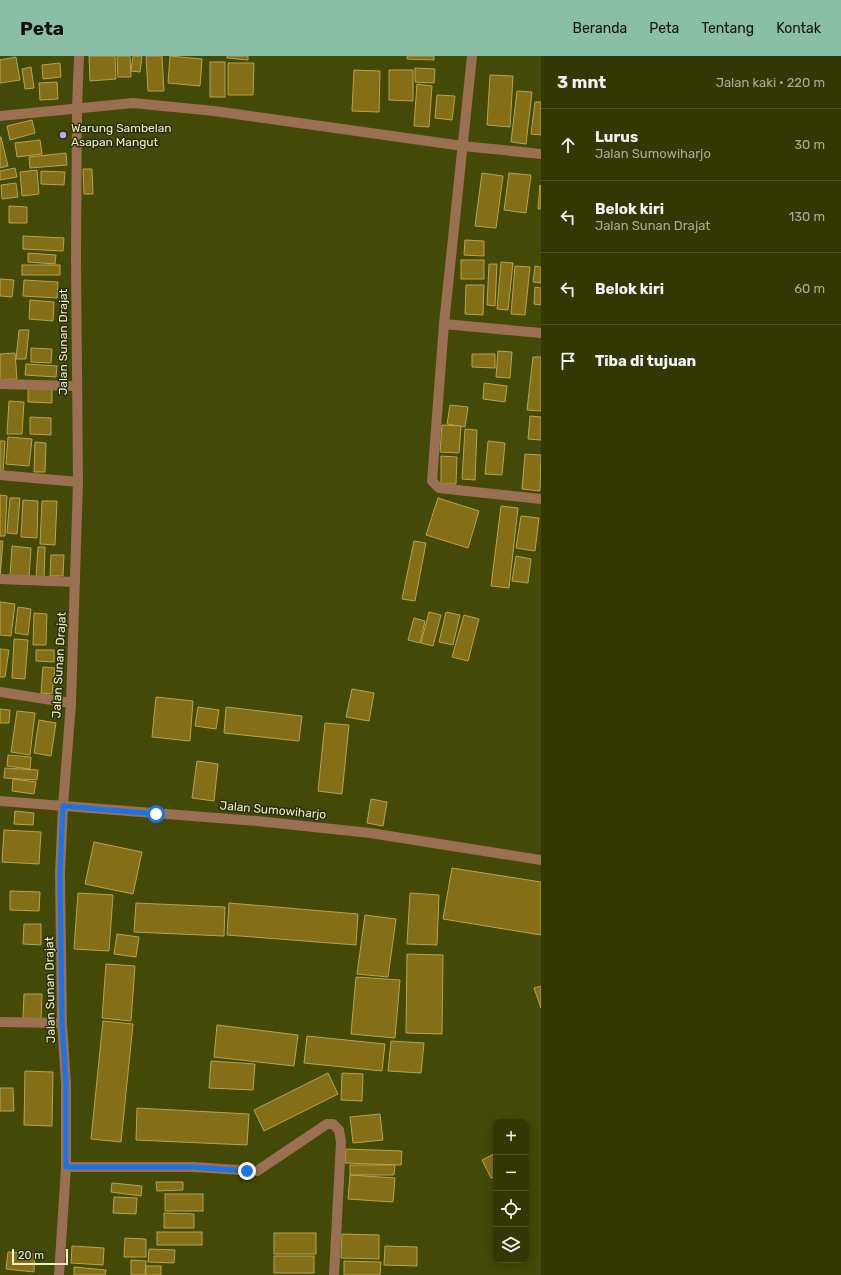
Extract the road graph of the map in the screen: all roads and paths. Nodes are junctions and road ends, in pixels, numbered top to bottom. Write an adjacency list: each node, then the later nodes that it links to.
1 (79, 56): 3 (street, Jalan Sunan Drajat)
2 (472, 56): 5 (street)
3 (76, 108): 4 (street); 5 (street); 10 (street, Jalan Sunan Drajat)
4 (0, 116)
5 (464, 146): 6 (street); 7 (street)
6 (541, 154)
7 (444, 324): 8 (street); 13 (street)
8 (541, 333)
9 (0, 384): 10 (street)
10 (76, 386): 12 (street, Jalan Sunan Drajat)
11 (0, 475): 12 (street)
12 (78, 482): 15 (street, Jalan Sunan Drajat)
13 (541, 499)
14 (0, 579): 15 (street)
15 (75, 582): 17 (street, Jalan Sunan Drajat)
16 (0, 692): 17 (street)
17 (71, 703): 19 (street, Jalan Sunan Drajat)
18 (0, 802): 19 (street, Jalan Sumowiharjo)
19 (63, 806): 20 (street, Jalan Sumowiharjo); 22 (street, Jalan Sunan Drajat)
20 (541, 860)
21 (0, 1022): 22 (street)
22 (62, 1023): 23 (street, Jalan Sunan Drajat)
23 (66, 1167): 24 (street, Jalan Sunan Drajat); 25 (street)
24 (59, 1275)
25 (334, 1275)

